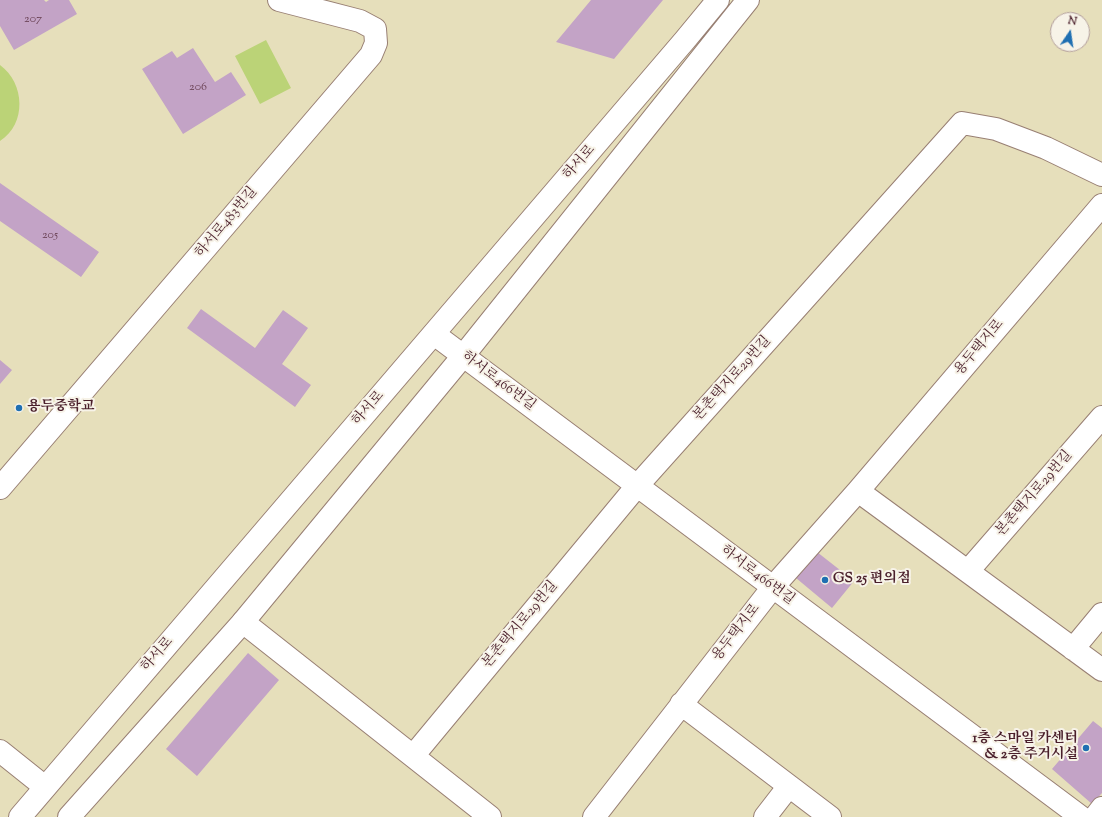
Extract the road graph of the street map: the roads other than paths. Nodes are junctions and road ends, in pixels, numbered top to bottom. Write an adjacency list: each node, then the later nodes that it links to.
1 (279, 0): 10 (street, 하서로483번길)
2 (718, 0): 6 (street, 하서로)
3 (748, 0): 7 (street, 하서로)
4 (1102, 175): 9 (street, 본촌택지로29번길)
5 (1102, 205): 11 (street, 용두택지로)
6 (434, 334): 7 (street, 하서로466번길); 22 (street, 하서로)
7 (463, 356): 9 (street, 하서로466번길); 15 (street, 하서로)
8 (1102, 417): 12 (street, 본촌택지로29번길)
9 (637, 486): 13 (street, 하서로466번길); 20 (street, 본촌택지로29번길)
10 (0, 488)
11 (858, 491): 12 (street); 13 (street, 용두택지로)
12 (968, 571): 16 (street)
13 (773, 587): 18 (street, 용두택지로); 30 (street, 하서로466번길)
14 (1102, 614): 16 (street)
15 (243, 622): 20 (street); 25 (street, 하서로)
16 (1073, 649): 17 (street)
17 (1102, 670)
18 (682, 704): 21 (street); 27 (street, 용두택지로)
19 (0, 751): 22 (street)
20 (413, 756): 26 (street)
21 (789, 786): 28 (street); 29 (street)
22 (45, 787): 24 (street, 하서로)
23 (1102, 808): 31 (street)
24 (20, 817)
25 (69, 817)
26 (490, 817)
27 (594, 817)
28 (765, 817)
29 (830, 817)
30 (1081, 817)
31 (1095, 817)

